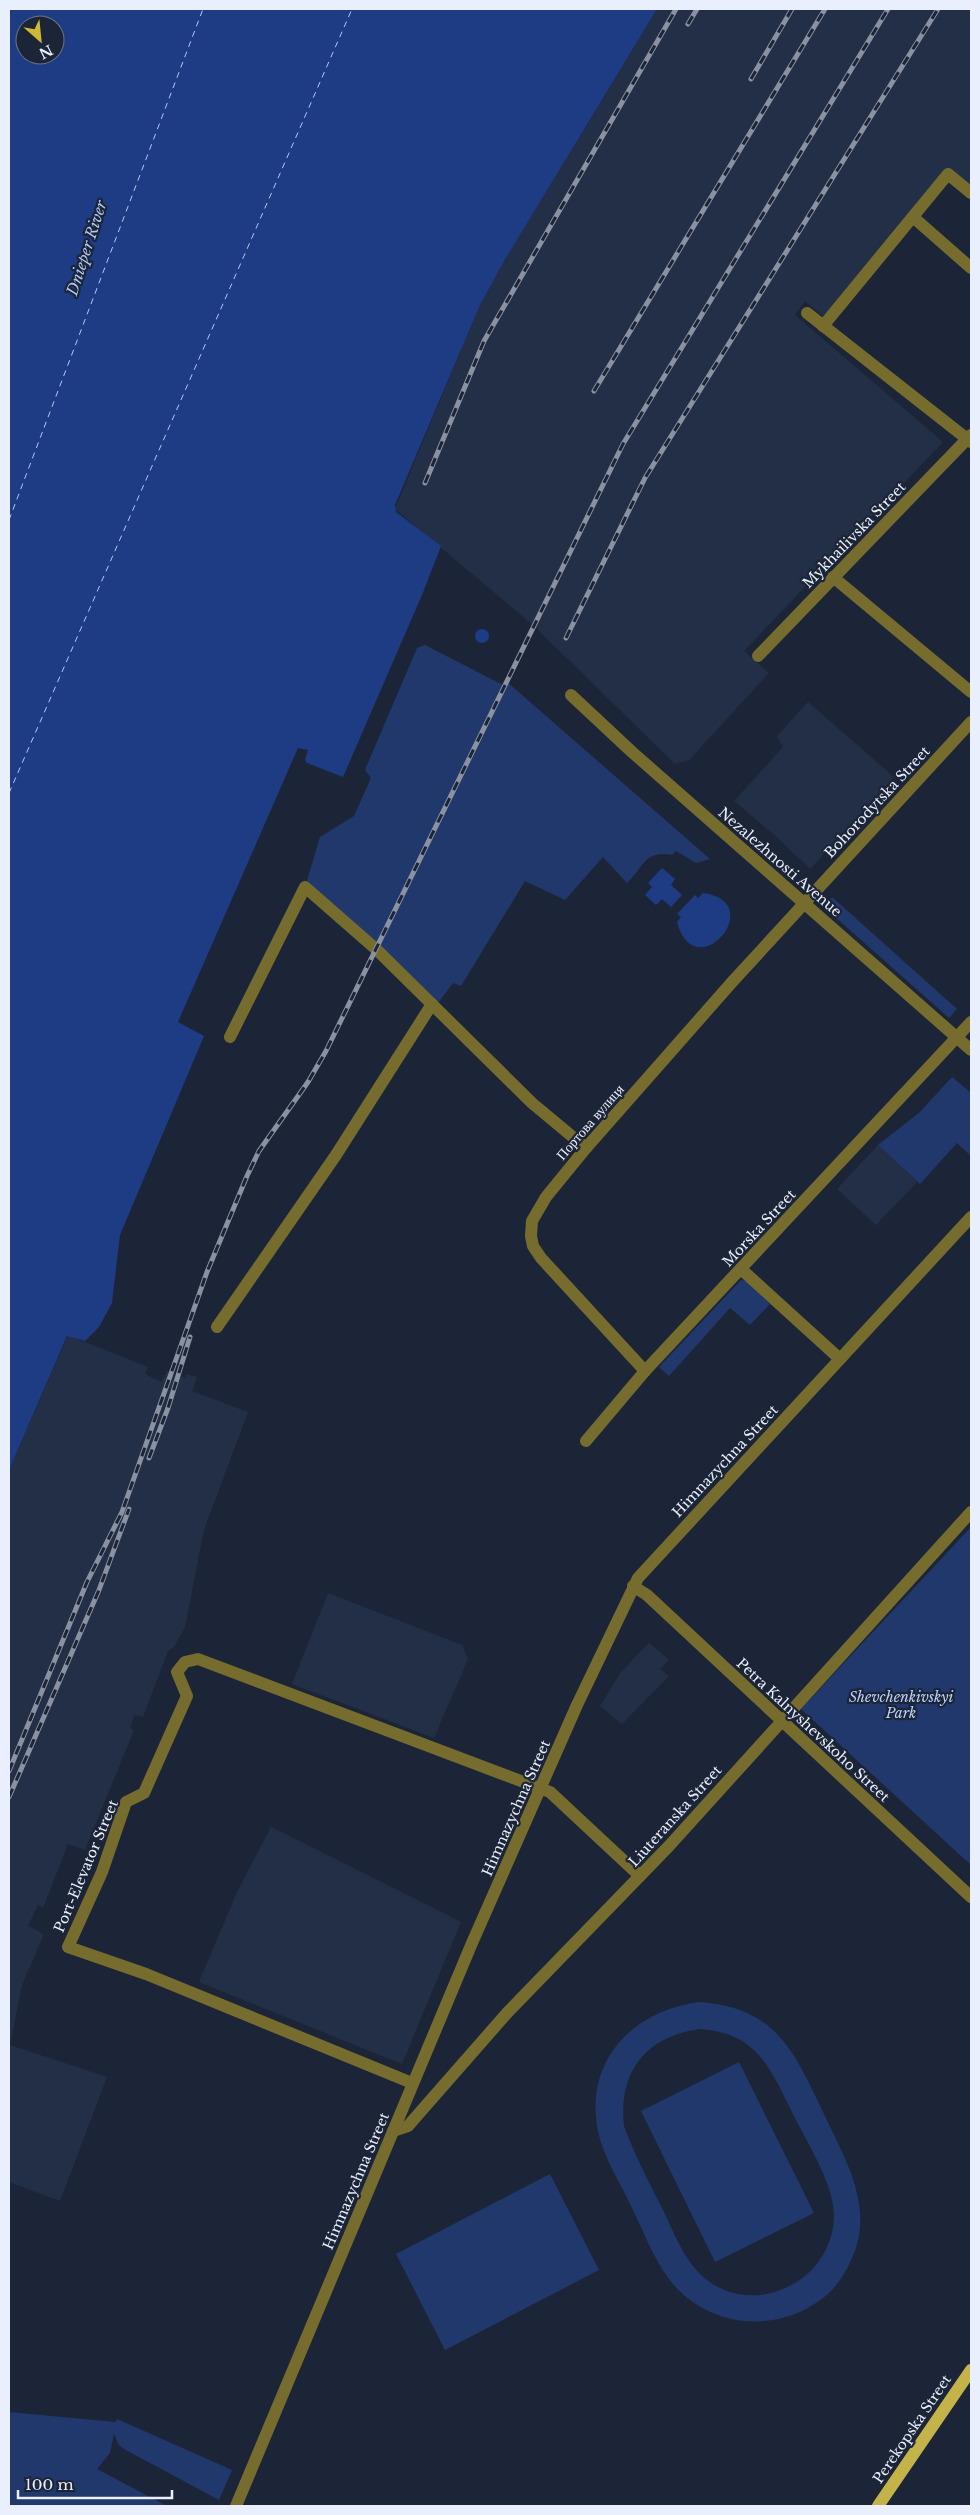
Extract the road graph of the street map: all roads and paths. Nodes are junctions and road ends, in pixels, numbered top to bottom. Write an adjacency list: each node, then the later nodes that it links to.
1 (971, 193): 2 (street)
2 (913, 217): 3 (street); 5 (street)
3 (971, 268)
4 (807, 313): 5 (street)
5 (823, 326): 6 (street)
6 (970, 438): 7 (street, Mykhailivska Street)
7 (833, 577): 8 (street, Mykhailivska Street); 9 (street)
8 (758, 656)
9 (971, 692)
10 (571, 695): 12 (street, Nezalezhnosti Avenue)
11 (971, 722): 12 (street, Bohorodytska Street)
12 (805, 902): 16 (street, Nezalezhnosti Avenue); 18 (street, Портова вулиця)
13 (432, 1004): 15 (street); 18 (street); 21 (street)
14 (971, 1022): 16 (street, Morska Street)
15 (230, 1037)
16 (957, 1038): 17 (street, Nezalezhnosti Avenue); 20 (street, Morska Street)
17 (971, 1050)
18 (586, 1148): 23 (street, Портова вулиця)
19 (971, 1217): 22 (street, Himnazychna Street)
20 (741, 1269): 22 (street); 23 (street, Morska Street)
21 (217, 1327)
22 (840, 1359): 26 (street, Himnazychna Street)
23 (645, 1371): 24 (street, Morska Street)
24 (586, 1441)
25 (971, 1512): 27 (street, Liuteranska Street)
26 (633, 1586): 27 (street, Petra Kalnyshevskoho Street); 28 (street, Himnazychna Street)
27 (780, 1721): 29 (street, Liuteranska Street); 30 (street, Petra Kalnyshevskoho Street)
28 (542, 1788): 29 (street, Port-Elevator Street); 31 (street, Himnazychna Street); 31 (street, Port-Elevator Street)
29 (640, 1876): 32 (street, Liuteranska Street)
30 (971, 1897)
31 (412, 2083): 32 (street, Himnazychna Street)
32 (393, 2131): 34 (street, Himnazychna Street)
33 (971, 2370): 35 (main road, Perekopska Street)
34 (236, 2506)
35 (878, 2506)

